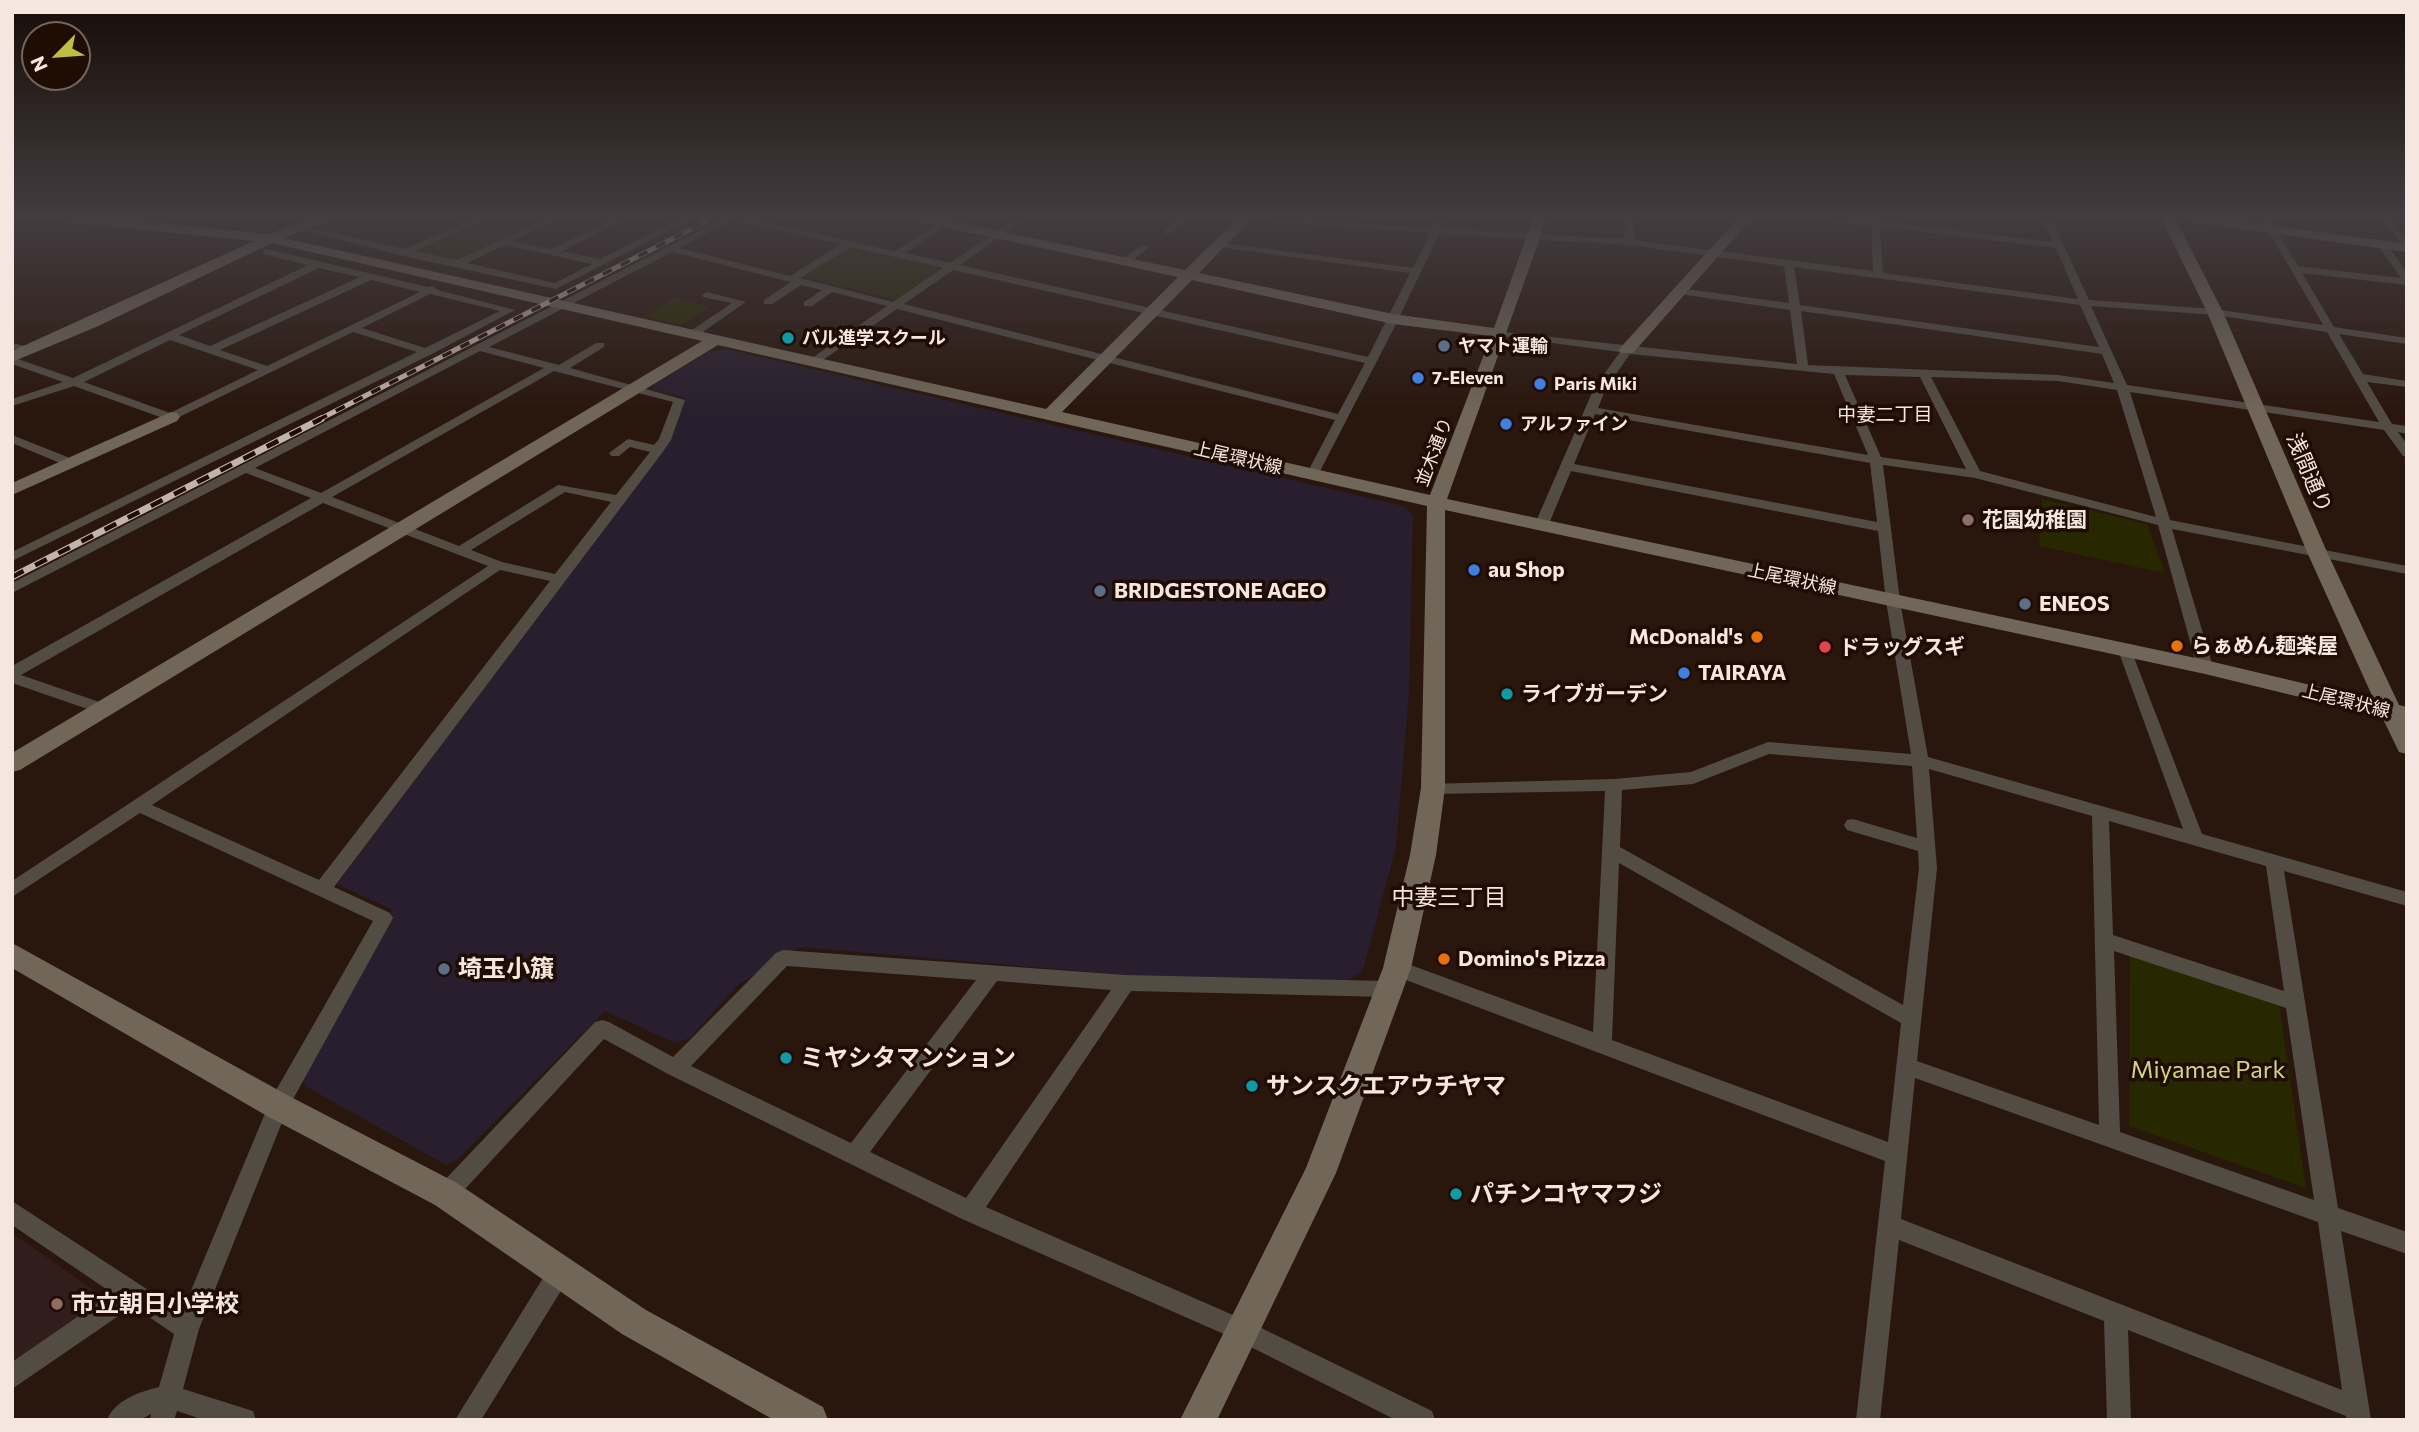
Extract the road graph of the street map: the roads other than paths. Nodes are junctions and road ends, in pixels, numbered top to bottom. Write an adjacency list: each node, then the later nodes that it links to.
1 (178, 285): 45 (street)
2 (275, 285): 39 (street)
3 (352, 285): 46 (street)
4 (406, 285): 23 (street)
5 (437, 285): 23 (street)
6 (501, 285): 28 (main road, 上尾環状線)
7 (600, 285): 28 (street)
8 (790, 285): 26 (street)
9 (814, 285): 22 (street)
10 (925, 285): 30 (street)
11 (1032, 285): 32 (street)
12 (1177, 285): 32 (street)
13 (1228, 285): 34 (main road)
14 (1409, 285): 34 (street)
15 (1517, 285): 37 (street, 並木通り)
16 (1684, 285): 24 (street)
17 (1792, 285): 31 (street)
18 (1951, 285): 27 (street)
19 (2078, 285): 27 (street)
20 (2201, 285): 33 (street, 浅間通り)
21 (2306, 285): 36 (street)
22 (830, 289): 29 (street); 30 (street)
23 (430, 290): 35 (street); 49 (street)
24 (1679, 291): 31 (street); 47 (street)
25 (708, 295): 38 (street)
26 (768, 302)
27 (2087, 303): 33 (street); 48 (street)
28 (564, 304): 38 (main road, 上尾環状線); 44 (street)
29 (808, 304)
30 (894, 306): 51 (street); 53 (street)
31 (1796, 308): 48 (street); 54 (street)
32 (1150, 311): 51 (street); 52 (street)
33 (2215, 312): 36 (street); 65 (street, 浅間通り)
34 (1393, 319): 37 (main road); 52 (street)
35 (354, 329): 49 (street); 56 (street)
36 (2333, 330): 41 (street); 59 (street)
37 (1500, 333): 47 (street); 85 (street, 並木通り)
38 (693, 334): 40 (main road, 上尾環状線)
39 (170, 336): 46 (street); 60 (street)
40 (715, 340): 53 (main road, 上尾環状線); 63 (main road)
41 (2407, 341)
42 (600, 345): 55 (street)
43 (12, 346): 45 (street)
44 (480, 348): 55 (street); 79 (street)
45 (33, 349): 50 (street)
46 (211, 350): 56 (street)
47 (1627, 350): 54 (street); 66 (street)
48 (2107, 351): 62 (street)
49 (428, 352): 92 (street)
50 (12, 359): 60 (street)
51 (1105, 359): 67 (street); 69 (street)
52 (1372, 361): 69 (street)
53 (813, 362): 67 (main road, 上尾環状線)
54 (1803, 368): 57 (street)
55 (556, 369): 63 (street); 83 (street)
56 (268, 370): 68 (street)
57 (1838, 371): 58 (street); 76 (street)
58 (1923, 372): 62 (street); 80 (street)
59 (2359, 377): 61 (street); 70 (street)
60 (72, 383): 64 (street); 68 (street)
61 (2407, 384)
62 (2122, 387): 65 (street); 86 (street)
63 (629, 389): 73 (street); 89 (main road)
64 (12, 403)
65 (2255, 407): 70 (street); 91 (street, 浅間通り)
66 (1591, 410): 76 (street); 78 (street)
67 (1050, 415): 81 (main road, 上尾環状線)
68 (171, 417): 77 (main road)
69 (1341, 418): 81 (street)
70 (2388, 427): 71 (street); 75 (street)
71 (2407, 430)
72 (12, 439): 77 (street)
73 (658, 450): 74 (street); 84 (street)
74 (615, 453)
75 (2407, 453)
76 (1876, 460): 80 (street); 88 (street)
77 (71, 463): 82 (street)
78 (1568, 467): 87 (street); 88 (street)
79 (246, 468): 83 (street); 96 (street)
80 (1975, 474): 86 (street)
81 (1312, 475): 85 (main road, 上尾環状線)
82 (12, 491)
83 (321, 499): 89 (street); 100 (street)
84 (619, 500): 90 (street); 95 (street)
85 (1436, 503): 87 (main road, 上尾環状線); 107 (street)
86 (2164, 523): 91 (street); 99 (street)
87 (1541, 526): 97 (main road, 上尾環状線)
88 (1885, 528): 97 (street)
89 (401, 529): 90 (street); 101 (main road)
90 (460, 551): 93 (street)
91 (2317, 552): 94 (street); 102 (street, 浅間通り)
92 (12, 557)
93 (498, 565): 95 (street); 108 (street)
94 (2407, 570)
95 (559, 579): 116 (street)
96 (12, 589)
97 (1893, 601): 98 (main road, 上尾環状線); 104 (street)
98 (2124, 650): 99 (main road, 上尾環状線); 111 (street)
99 (2205, 667): 102 (main road, 上尾環状線)
100 (12, 675): 101 (street)
101 (102, 709): 105 (main road)
102 (2400, 714): 103 (street, 浅間通り)
103 (2407, 746)
104 (1920, 761): 106 (street); 109 (street); 112 (street)
105 (12, 764)
106 (1614, 785): 107 (street); 113 (street)
107 (1433, 788): 121 (street)
108 (140, 806): 115 (street); 116 (street)
109 (2100, 813): 111 (street); 118 (street)
110 (1853, 825): 112 (street)
111 (2195, 838): 114 (street)
112 (1926, 847): 124 (street)
113 (1611, 850): 124 (street); 125 (street)
114 (2274, 863): 117 (street); 123 (street)
115 (12, 890)
116 (321, 891): 128 (street)
117 (2407, 900)
118 (2104, 940): 123 (street); 129 (street)
119 (12, 954): 128 (street)
120 (992, 973): 122 (street); 127 (street); 130 (street)
121 (1392, 979): 122 (street); 125 (street); 142 (street)
122 (1126, 983): 133 (street)
123 (2295, 1003): 135 (street)
124 (1911, 1019): 126 (street)
125 (1602, 1045): 131 (street)
126 (1906, 1066): 129 (street); 131 (street)
127 (675, 1068): 130 (street); 132 (street)
128 (278, 1106): 132 (street); 141 (street)
129 (2110, 1138): 135 (street)
130 (855, 1155): 133 (street)
131 (1897, 1155): 136 (street)
132 (446, 1194): 138 (street)
133 (970, 1211): 142 (street)
134 (12, 1212): 139 (street)
135 (2328, 1215): 137 (street); 145 (street)
136 (1889, 1225): 140 (street); 152 (street)
137 (2407, 1243)
138 (561, 1270): 148 (street); 149 (street)
139 (132, 1293): 141 (street); 143 (street)
140 (2116, 1312): 145 (street); 153 (street)
141 (187, 1329): 144 (street)
142 (1241, 1330): 150 (street); 151 (street)
143 (12, 1377)
144 (166, 1408): 146 (street); 147 (street)
145 (2358, 1414)
146 (119, 1420)
147 (244, 1420)
148 (467, 1420)
149 (810, 1420)
150 (1198, 1420)
151 (1423, 1420)
152 (1868, 1420)
153 (2119, 1420)

